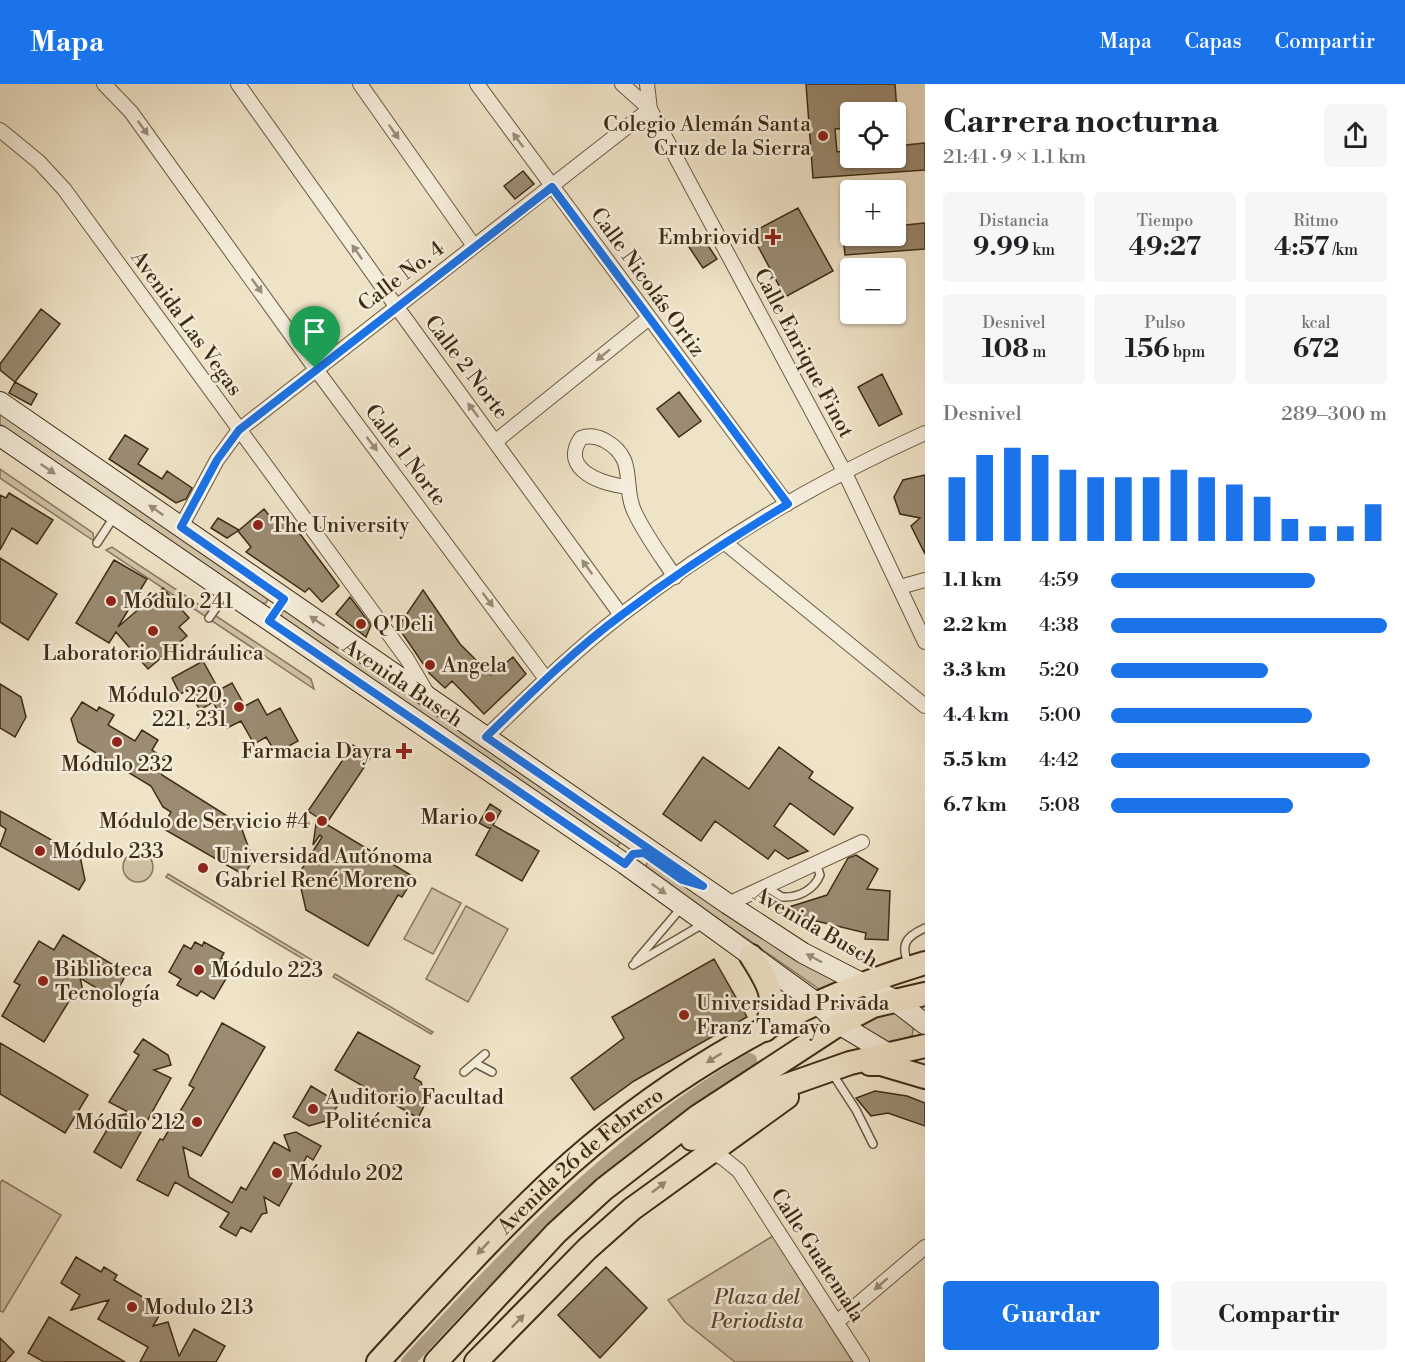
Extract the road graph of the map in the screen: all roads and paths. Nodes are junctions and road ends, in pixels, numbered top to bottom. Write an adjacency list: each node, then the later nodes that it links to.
1 (104, 84): 13 (street, Calle 1 Norte, one-way to 13)
2 (238, 84): 11 (street, Calle 2 Norte, one-way to 2)
3 (360, 84): 10 (street, one-way to 10)
4 (477, 84): 9 (street, Calle Nicolás Ortiz, one-way to 4)
5 (622, 84): 7 (street)
6 (647, 84): 7 (street, Calle Enrique Finot)
7 (650, 109): 9 (street, Calle No. 4); 19 (street, Calle Enrique Finot)
8 (0, 130): 15 (street, Avenida Las Vegas)
9 (552, 187): 10 (street, Calle No. 4); 12 (street, Calle Nicolás Ortiz)
10 (474, 246): 11 (street, Calle No. 4)
11 (396, 306): 13 (street, Calle No. 4); 18 (street, Calle 2 Norte, one-way to 11)
12 (649, 318): 18 (street, one-way to 18); 21 (street, Calle Nicolás Ortiz)
13 (315, 368): 15 (street, Calle No. 4); 37 (street, Calle 1 Norte, one-way to 37)
14 (0, 402): 23 (main road, Avenida Busch, one-way to 14)
15 (239, 430): 23 (street, Calle No. 4); 34 (street, Avenida Las Vegas)
16 (925, 433): 19 (street)
17 (0, 436): 22 (main road, Avenida Busch, one-way to 22)
18 (496, 441): 31 (street, Calle 2 Norte, one-way to 18)
19 (845, 473): 21 (street); 28 (street, Calle Enrique Finot)
20 (628, 487): 26 (street)
21 (788, 504): 24 (street)
22 (115, 515): 25 (lane); 29 (main road, Avenida Busch)
23 (181, 527): 30 (main road, Avenida Busch)
24 (724, 542): 26 (street); 39 (street)
25 (97, 543)
26 (675, 576): 31 (street)
27 (925, 580): 28 (street)
28 (900, 587): 35 (street, Calle Enrique Finot)
29 (227, 592): 32 (lane); 33 (main road, Avenida Busch)
30 (284, 599): 33 (main road); 36 (main road, Avenida Busch, one-way to 30)
31 (621, 615): 37 (street)
32 (209, 618)
33 (269, 621): 42 (main road, Avenida Busch)
34 (392, 640): 36 (street); 38 (street, Avenida Las Vegas)
35 (925, 642)
36 (374, 660): 38 (main road, Avenida Busch)
37 (546, 679): 40 (street)
38 (430, 699): 40 (main road, Avenida Busch)
39 (925, 706)
40 (486, 737): 44 (main road, Avenida Busch)
41 (862, 842): 43 (street)
42 (625, 864): 44 (main road); 47 (main road, Avenida Busch, one-way to 47)
43 (816, 864): 45 (street); 45 (lane)
44 (703, 886): 46 (main road, Avenida Busch)
45 (765, 886): 46 (street)
46 (728, 904): 52 (main road, Avenida Busch, one-way to 46)
47 (682, 905): 48 (main road, Avenida Busch); 48 (lane)
48 (705, 922): 50 (main road, Avenida Busch)
49 (925, 928): 51 (lane)
50 (751, 956): 55 (main road, Avenida Busch); 58 (main road)
51 (918, 965): 52 (main road, Avenida 26 de Febrero)
52 (866, 984): 54 (main road, Avenida Busch); 55 (main road, Avenida 26 de Febrero)
53 (925, 994): 54 (main road, Avenida 26 de Febrero)
54 (894, 1000): 56 (main road, Avenida 26 de Febrero); 57 (main road, Avenida Busch)
55 (818, 1004): 56 (main road, Avenida Busch); 58 (main road, Avenida 26 de Febrero)
56 (839, 1023): 61 (main road, Avenida Busch); 75 (main road, Avenida 26 de Febrero)
57 (925, 1024)
58 (765, 1030): 74 (main road, Avenida 26 de Febrero, one-way to 74)
59 (925, 1046): 61 (main road)
60 (484, 1054): 62 (lane)
61 (888, 1054): 63 (main road); 66 (main road, Avenida Busch)
62 (475, 1063): 64 (lane); 65 (lane)
63 (837, 1067): 66 (main road); 67 (main road); 69 (lane)
64 (464, 1072)
65 (492, 1072)
66 (925, 1076)
67 (806, 1081): 68 (main road); 76 (main road)
68 (736, 1131): 70 (main road); 71 (street, Calle Guatemala)
69 (873, 1144)
70 (709, 1151): 71 (street, Calle Guatemala); 77 (main road, one-way to 70)
71 (739, 1171): 73 (street, Calle Guatemala)
72 (925, 1247): 73 (street, one-way to 73)
73 (838, 1322): 78 (street, Calle Guatemala)
74 (378, 1362)
75 (436, 1362)
76 (453, 1362)
77 (476, 1362)
78 (862, 1362)

